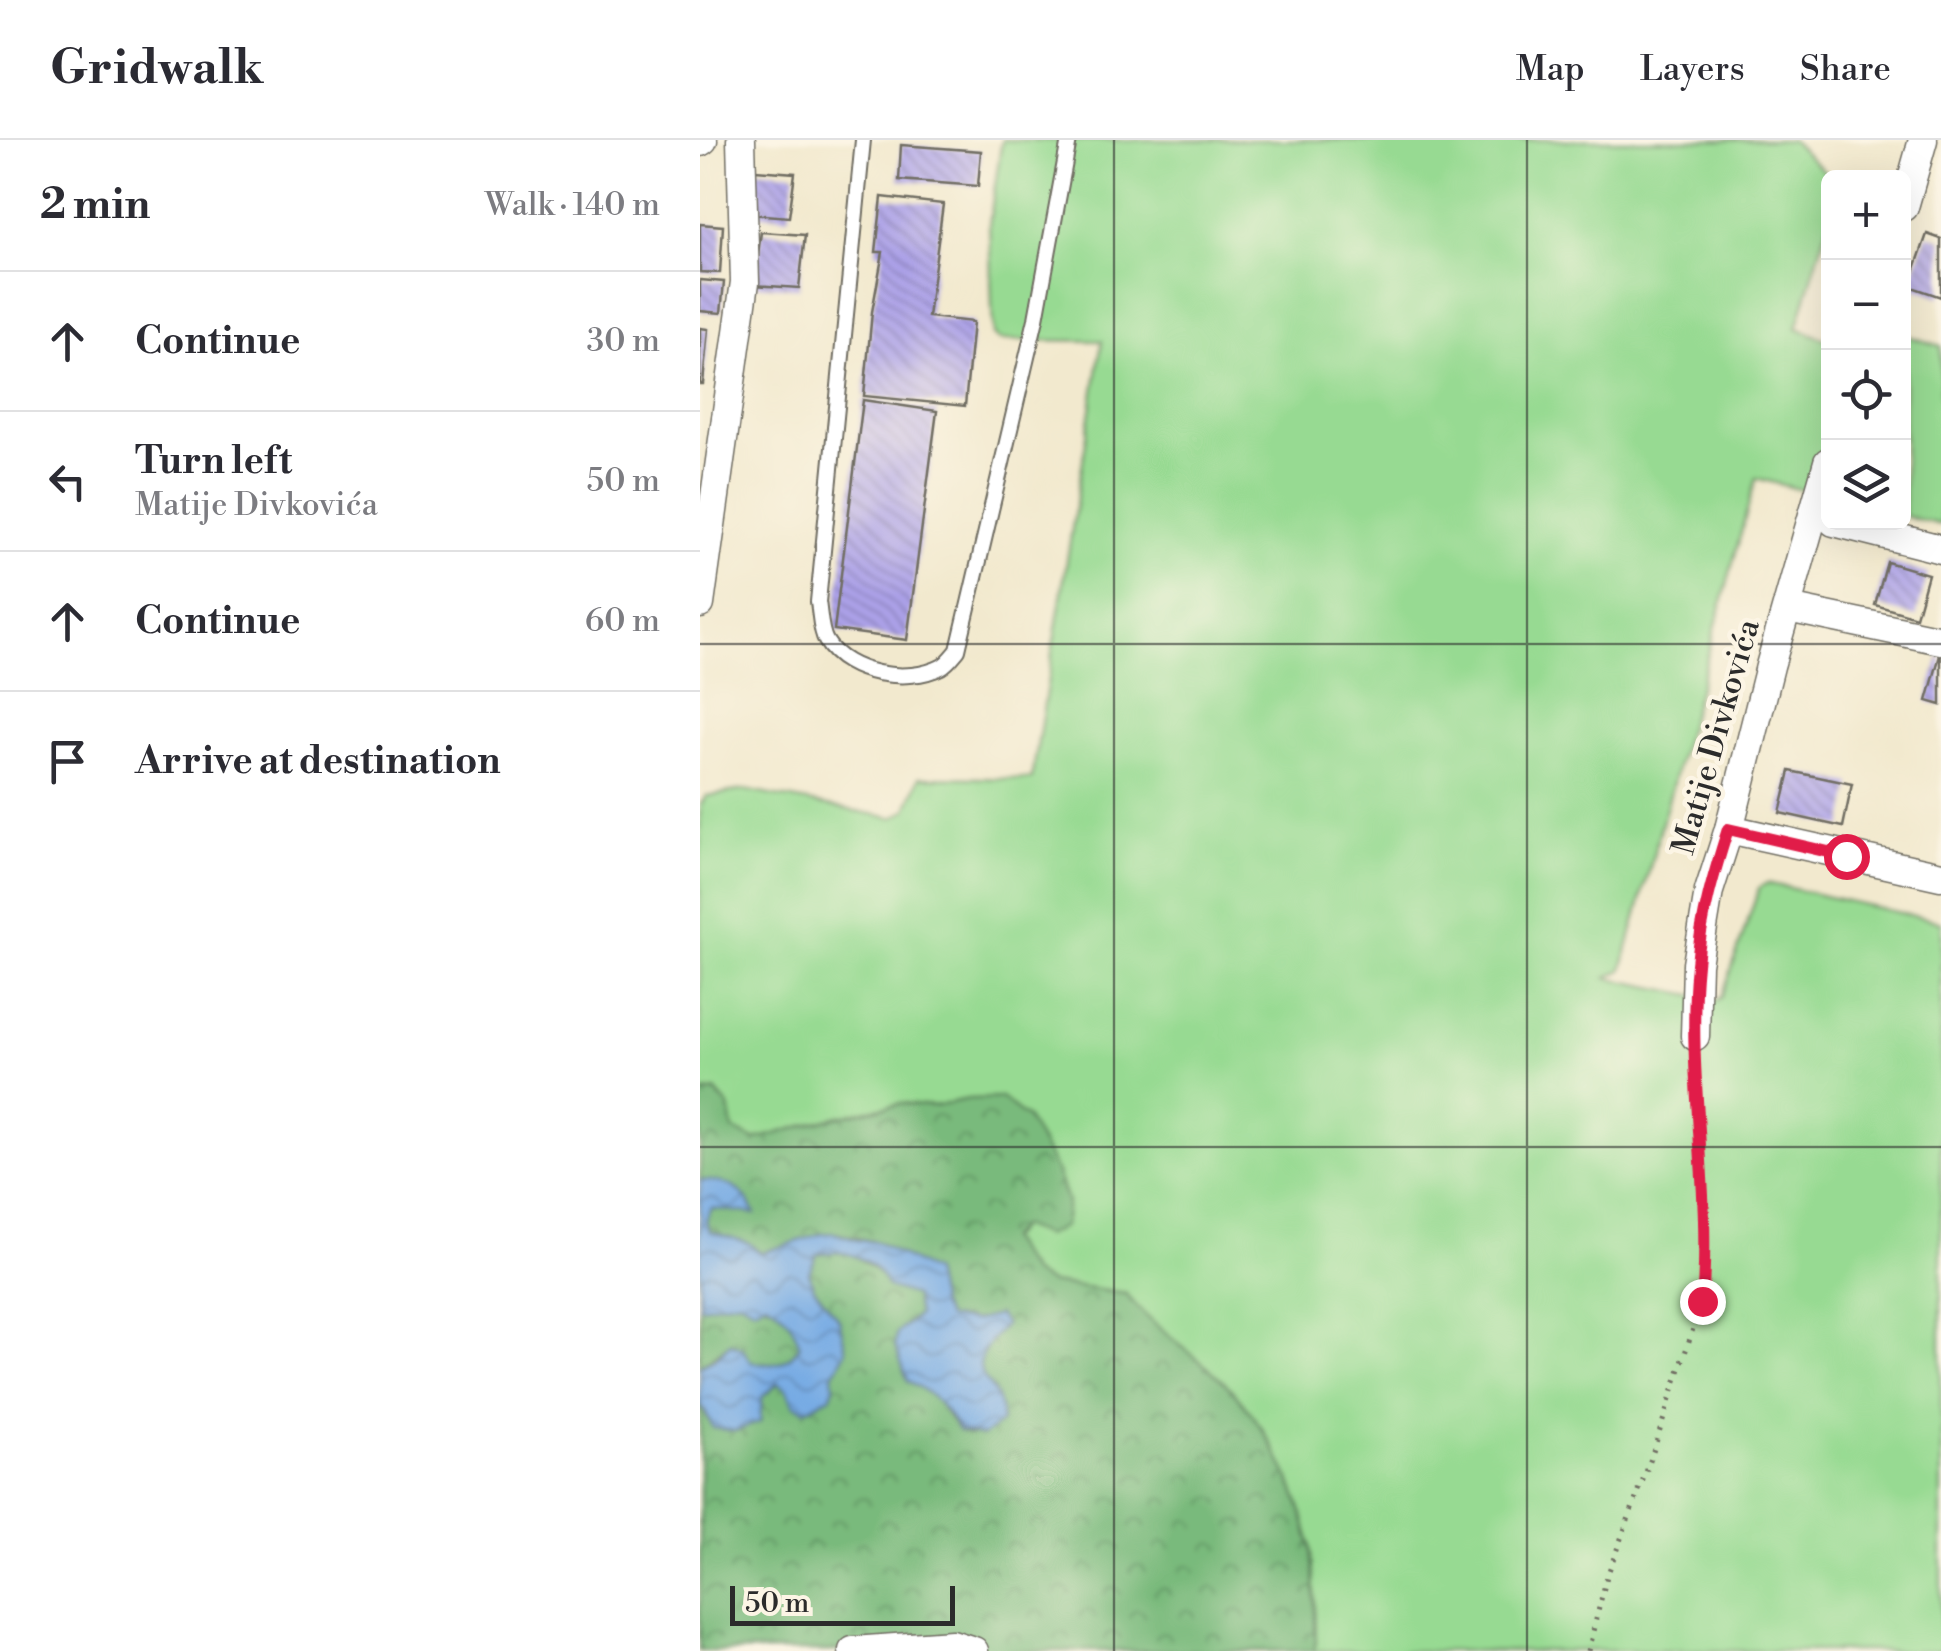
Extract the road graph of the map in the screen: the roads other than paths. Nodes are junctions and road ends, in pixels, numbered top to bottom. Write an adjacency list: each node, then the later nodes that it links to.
1 (741, 140): 9 (street)
2 (863, 140): 3 (lane)
3 (1069, 140)
4 (1923, 140): 5 (street)
5 (1911, 183)
6 (1822, 530): 10 (street, Matije Divkovića)
7 (1863, 530): 8 (street)
8 (1941, 549)
9 (700, 604)
10 (1788, 608): 11 (street); 12 (street, Matije Divkovića)
11 (1941, 640)
12 (1728, 829): 13 (street); 14 (street, Matije Divkovića)
13 (1941, 876)
14 (1696, 1036)
15 (852, 1651): 16 (street)
16 (974, 1651)

